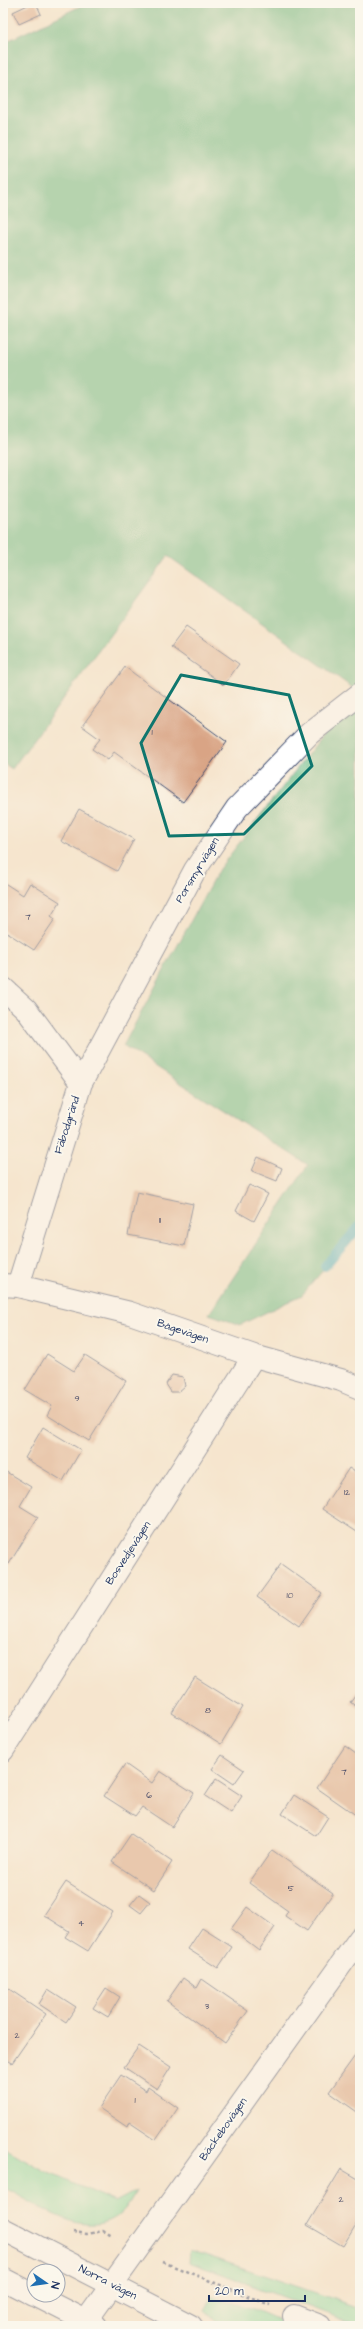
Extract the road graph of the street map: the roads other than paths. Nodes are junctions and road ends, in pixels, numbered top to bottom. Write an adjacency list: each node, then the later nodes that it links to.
1 (360, 694): 3 (street, Porsmyrvägen)
2 (3, 988): 3 (street, Fäbodgränd)
3 (81, 1083): 4 (street, Fäbodgränd)
4 (10, 1285): 5 (street, Bågevägen)
5 (254, 1356): 6 (street, Bågevägen); 7 (street, Bosvedjevägen)
6 (360, 1388)
7 (3, 1750)
8 (360, 1938): 11 (street, Bäckebovägen)
9 (3, 2229): 11 (street, Norra vägen)
10 (3, 2279): 12 (street)
11 (111, 2283): 15 (street, Bäckebovägen); 16 (street, Norra vägen)
12 (26, 2291)
13 (50, 2303): 15 (street)
14 (294, 2316): 17 (street)
15 (91, 2323)
16 (191, 2326)
17 (320, 2326)

